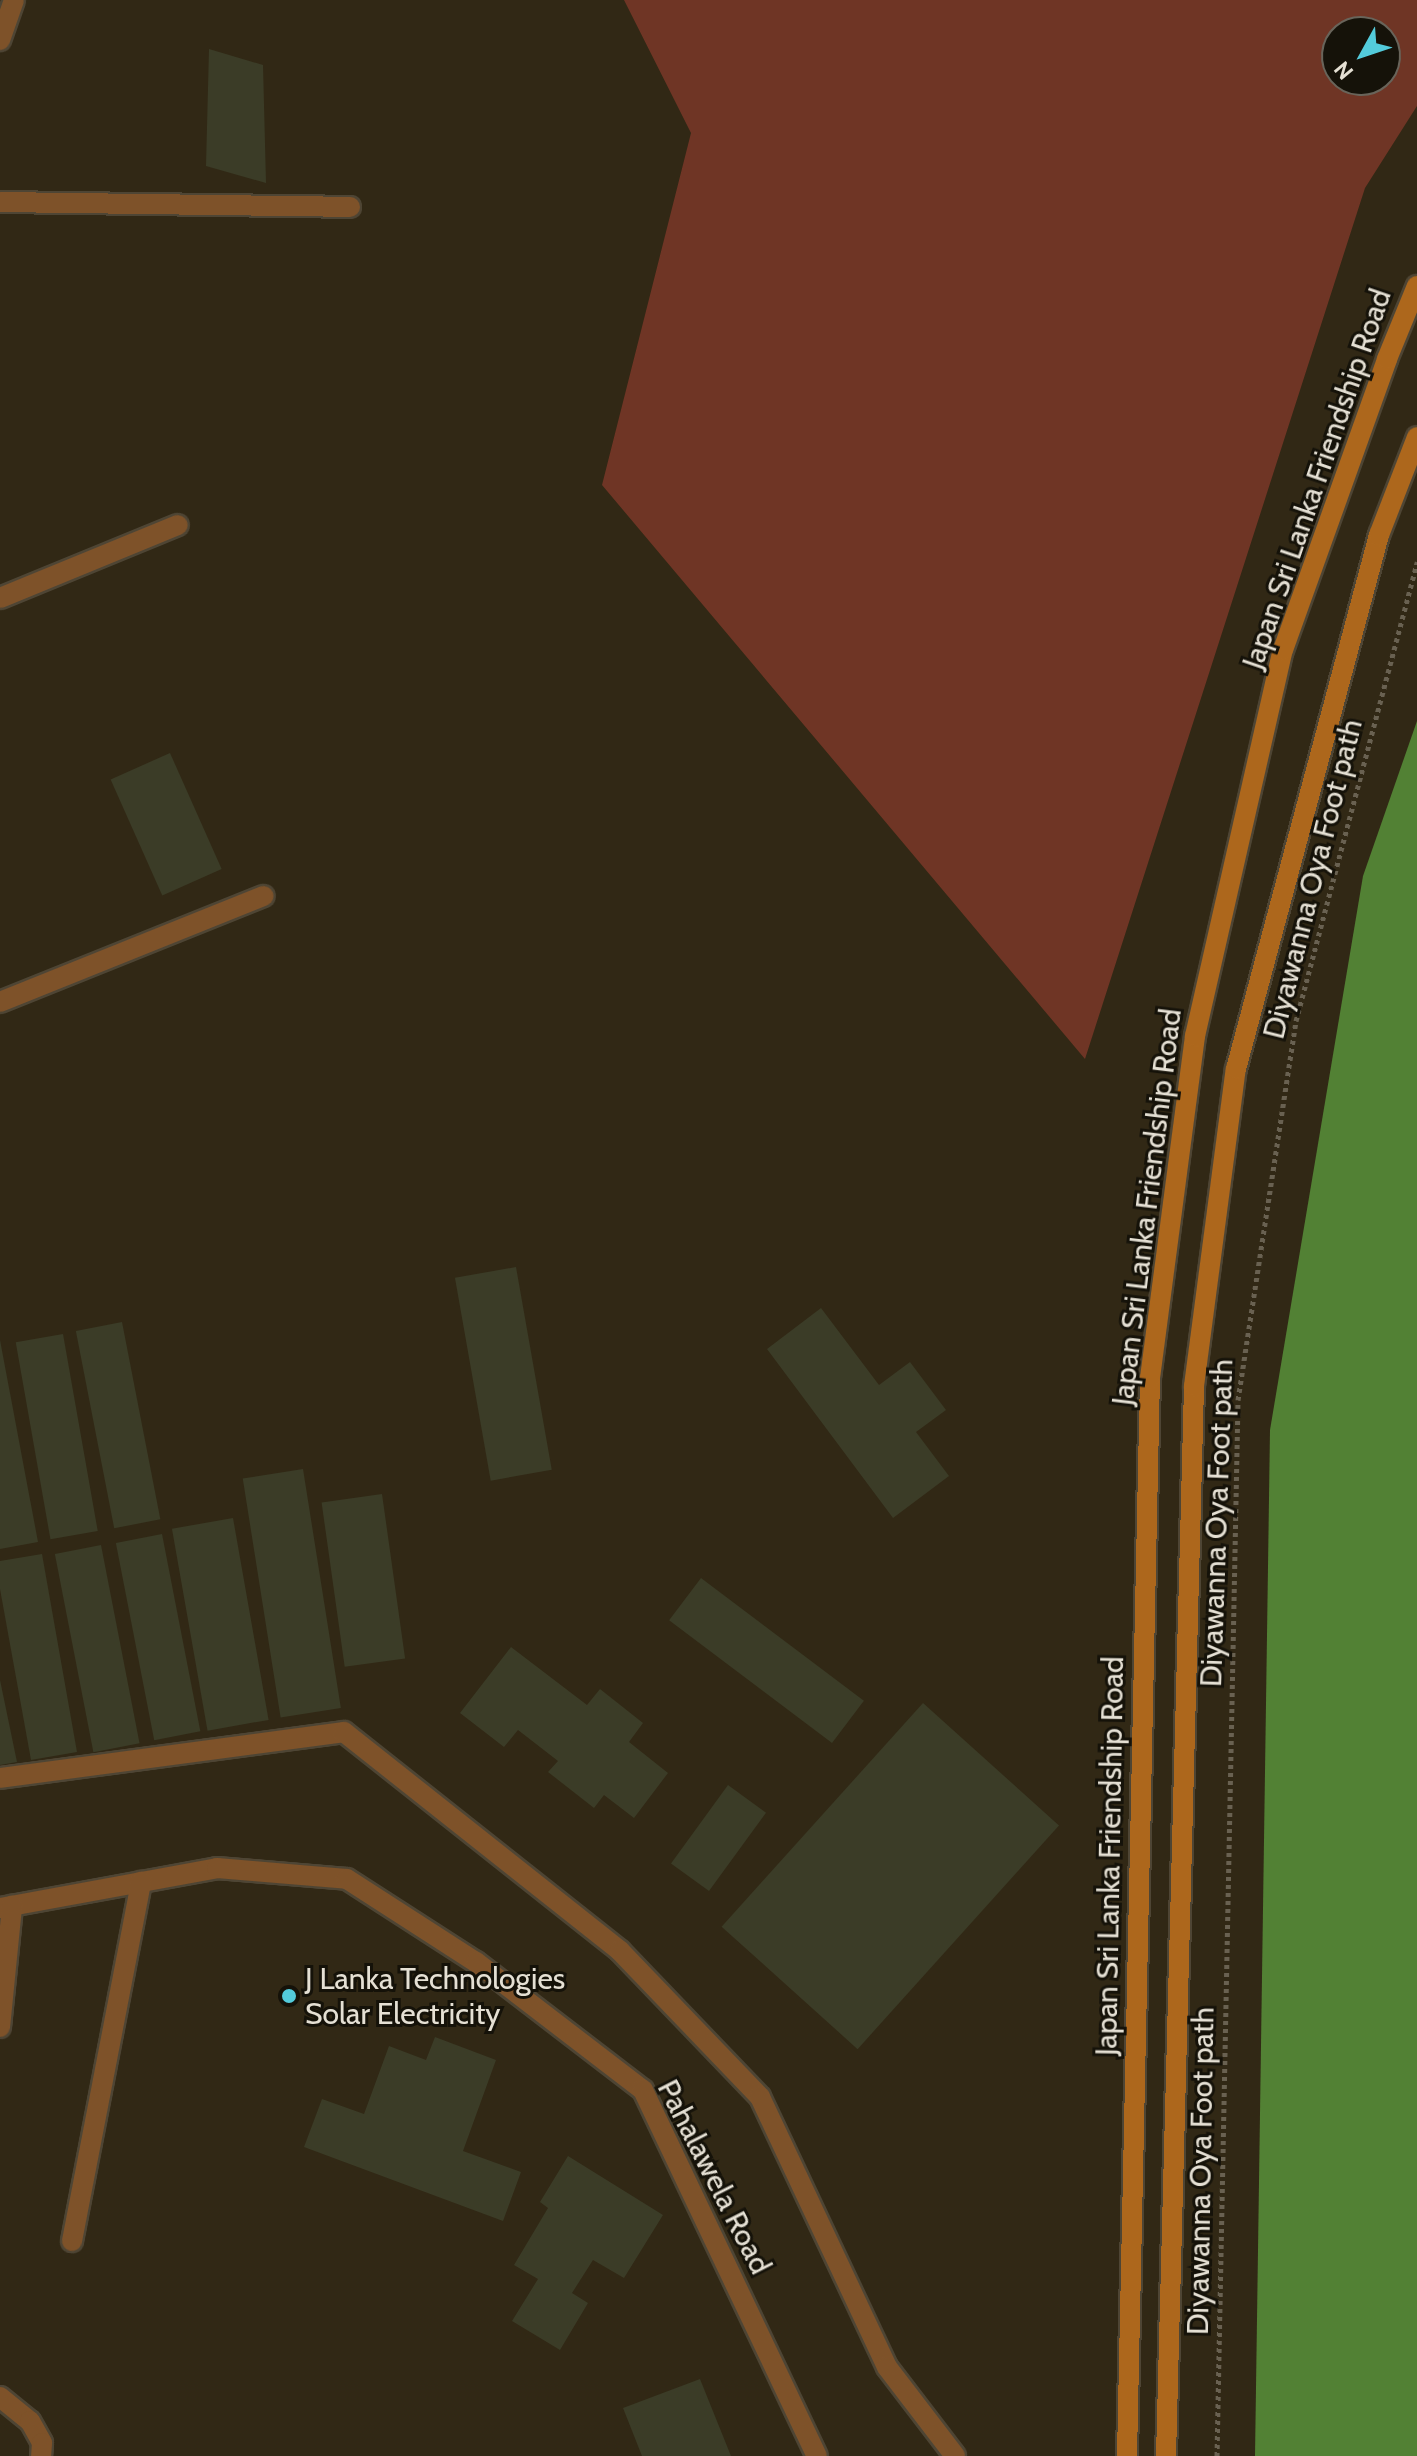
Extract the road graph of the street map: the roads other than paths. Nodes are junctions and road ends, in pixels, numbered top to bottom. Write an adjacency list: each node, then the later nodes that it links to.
1 (14, 0): 2 (street)
2 (0, 40)
3 (0, 202): 4 (street)
4 (350, 207)
5 (1417, 286): 20 (main road, Japan Sri Lanka Friendship Road)
6 (1417, 437): 21 (main road)
7 (178, 525): 8 (street)
8 (0, 598)
9 (264, 896): 10 (street)
10 (0, 1002)
11 (0, 1778): 19 (street)
12 (141, 1882): 13 (street, Pahalawela Road); 15 (street); 18 (street, Pahalawela Road)
13 (6, 1907): 14 (street)
14 (0, 2027)
15 (72, 2241)
16 (0, 2397): 17 (street)
17 (41, 2456)
18 (817, 2456)
19 (955, 2456)
20 (1127, 2456)
21 (1166, 2456)

